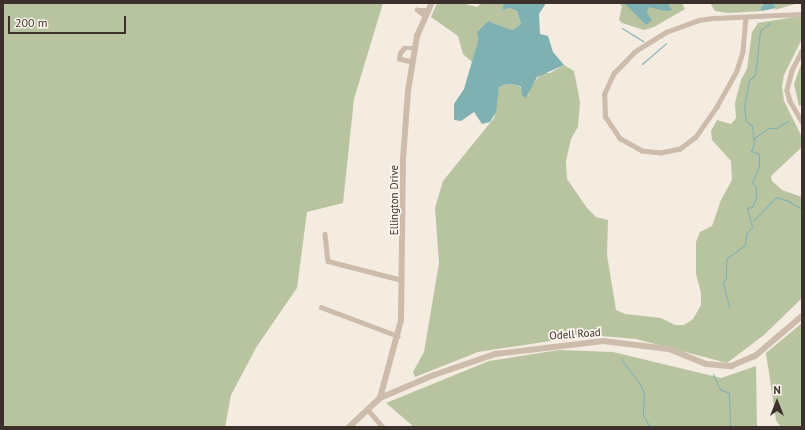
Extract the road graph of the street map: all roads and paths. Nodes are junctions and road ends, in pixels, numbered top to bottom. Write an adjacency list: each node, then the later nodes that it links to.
1 (432, 3): 4 (street, Ellington Drive)
2 (802, 14): 3 (street)
3 (746, 17): 3 (street)
4 (415, 48): 6 (street, Ellington Drive); 6 (street)
5 (802, 51): 7 (street)
6 (412, 62): 9 (street, Ellington Drive)
7 (802, 122)
8 (325, 234): 9 (street)
9 (402, 280): 12 (street, Ellington Drive)
10 (321, 307): 12 (street)
11 (802, 316): 13 (street, Odell Road)
12 (398, 336): 13 (street, Ellington Drive)
13 (380, 398): 14 (street, Odell Road)
14 (368, 411): 15 (street, Odell Road); 16 (street)
15 (349, 427)
16 (383, 427)

